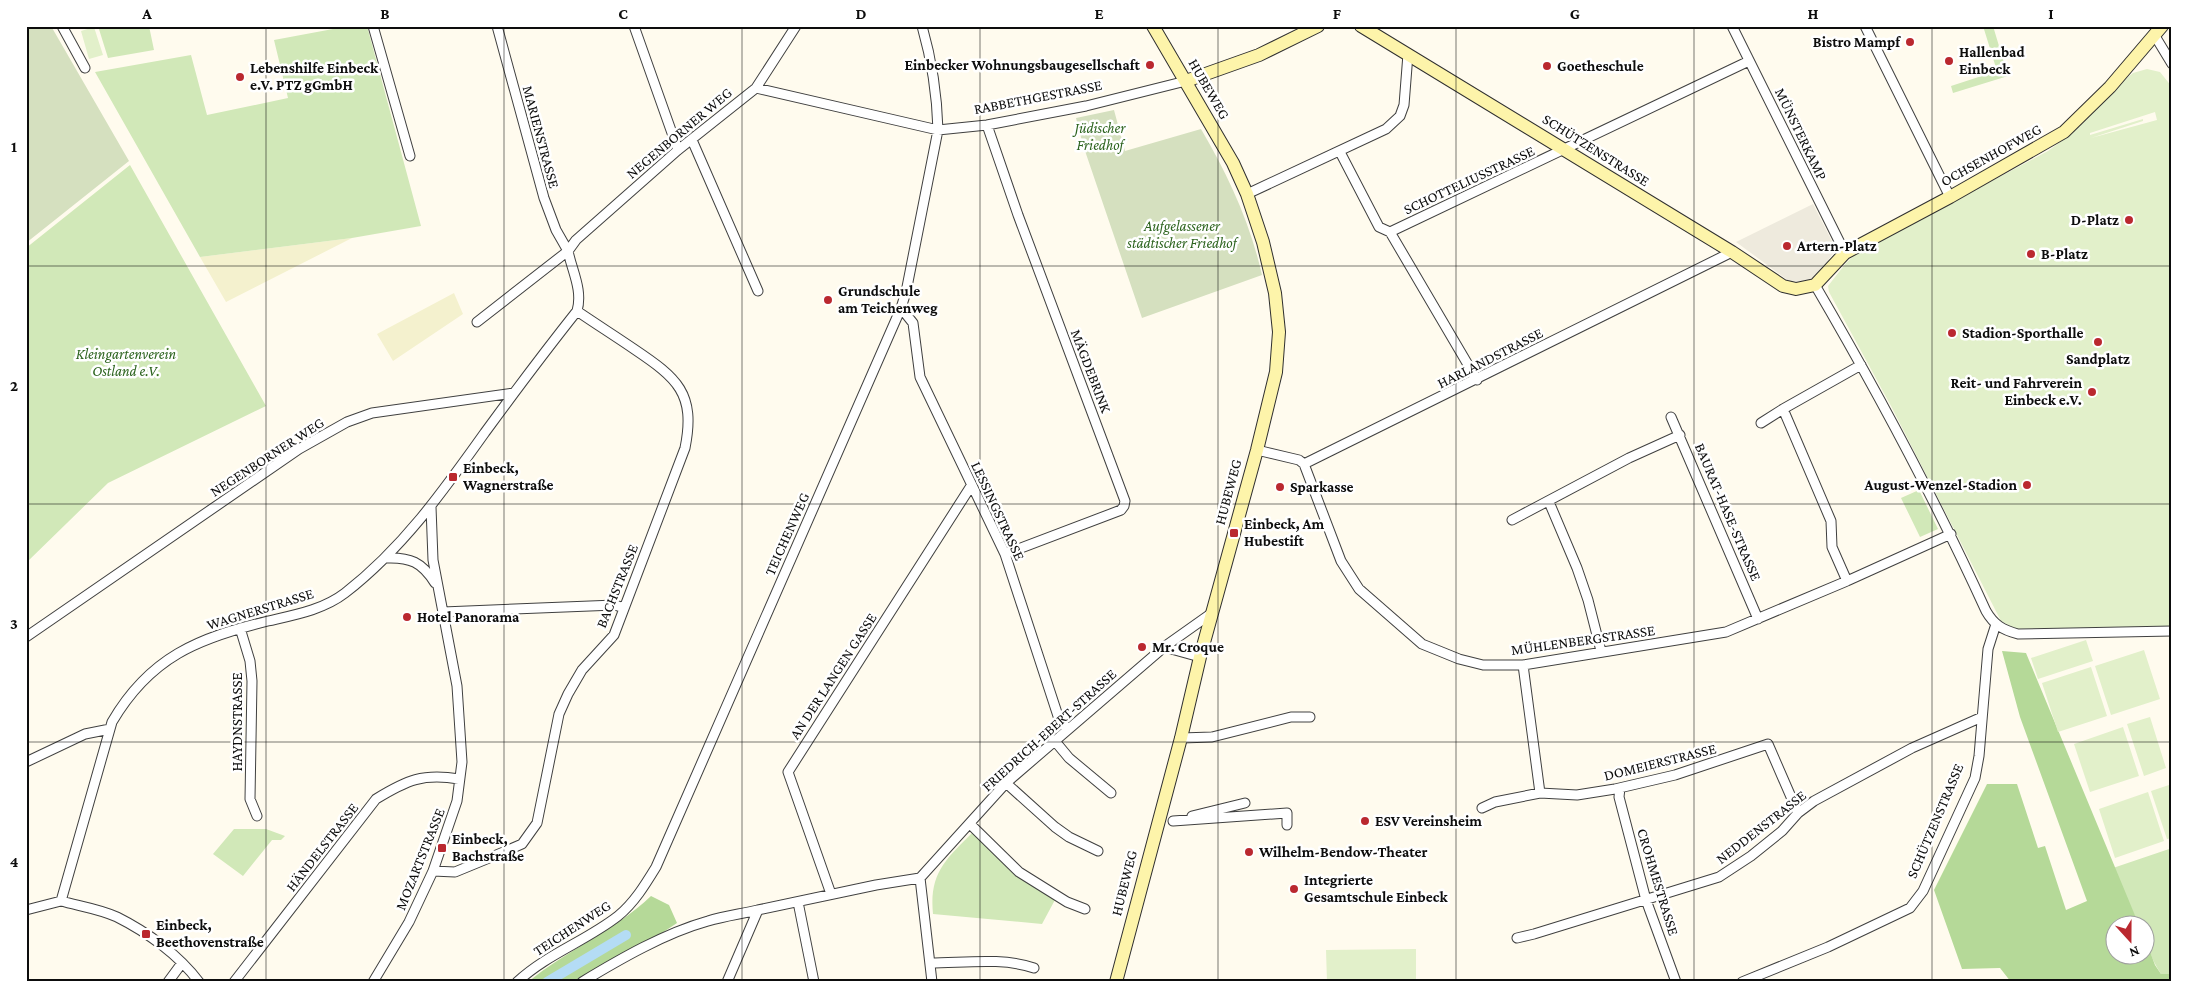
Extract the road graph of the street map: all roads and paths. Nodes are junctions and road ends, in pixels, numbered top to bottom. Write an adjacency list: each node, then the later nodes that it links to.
1 (62, 26): 16 (street)
2 (373, 26): 25 (street)
3 (497, 26): 29 (street, MARIENSTRASSE)
4 (634, 26): 22 (street)
5 (796, 26): 18 (street, NEGENBORNER WEG)
6 (922, 26): 20 (street, TEICHENWEG)
7 (1153, 26): 17 (street, HUBEWEG)
8 (1318, 26): 17 (street, RABBETHGESTRASSE)
9 (1362, 26): 13 (street, SCHÜTZENSTRASSE)
10 (1732, 26): 14 (street, MÜNSTERKAMP)
11 (1865, 26): 27 (street)
12 (2159, 31): 15 (street); 27 (street, OCHSENHOFWEG)
13 (1408, 54): 23 (street, SCHÜTZENSTRASSE); 24 (street)
14 (1749, 61): 23 (street, SCHOTTELIUSSTRASSE); 31 (street, MÜNSTERKAMP)
15 (2172, 64)
16 (85, 68)
17 (1186, 82): 19 (street, RABBETHGESTRASSE); 26 (street, HUBEWEG)
18 (756, 88): 20 (street, RABBETHGESTRASSE); 21 (street, NEGENBORNER WEG)
19 (987, 125): 20 (street, RABBETHGESTRASSE); 51 (street, MÄGDEBRINK)
20 (938, 130): 34 (street, TEICHENWEG)
21 (692, 140): 22 (street, NEGENBORNER WEG); 33 (street)
22 (678, 150): 29 (street, NEGENBORNER WEG)
23 (1566, 150): 28 (street, SCHOTTELIUSSTRASSE); 30 (street, SCHÜTZENSTRASSE)
24 (1340, 152): 26 (street); 28 (street)
25 (410, 156)
26 (1246, 194): 44 (street, HUBEWEG)
27 (1950, 197): 31 (street, OCHSENHOFWEG)
28 (1390, 232): 38 (street)
29 (568, 251): 35 (street); 36 (street, NEGENBORNER WEG)
30 (1732, 252): 32 (street, SCHÜTZENSTRASSE); 38 (street, HARLANDSTRASSE)
31 (1845, 253): 32 (street, OCHSENHOFWEG)
32 (1819, 281): 37 (street)
33 (758, 291)
34 (901, 308): 46 (street, LESSINGSTRASSE); 107 (street, TEICHENWEG)
35 (577, 311): 39 (street); 55 (street, BACHSTRASSE)
36 (477, 322)
37 (1861, 365): 40 (street); 50 (street)
38 (1477, 380): 45 (street, HARLANDSTRASSE)
39 (514, 393): 48 (street, WAGNERSTRASSE); 62 (street, NEGENBORNER WEG)
40 (1783, 409): 42 (street); 53 (street)
41 (1671, 417): 43 (street, BAURAT-HASE-STRASSE)
42 (1761, 423)
43 (1680, 435): 47 (street); 58 (street, BAURAT-HASE-STRASSE)
44 (1257, 450): 45 (street); 57 (street, HUBEWEG)
45 (1304, 464): 66 (street, MÜHLENBERGSTRASSE)
46 (971, 486): 51 (street, LESSINGSTRASSE); 92 (street, AN DER LANGEN GASSE)
47 (1549, 502): 49 (street); 64 (street)
48 (431, 507): 52 (street, WAGNERSTRASSE); 54 (street, MOZARTSTRASSE)
49 (1512, 520)
50 (1951, 534): 53 (street, MÜHLENBERGSTRASSE); 59 (street)
51 (1005, 554): 70 (street, LESSINGSTRASSE)
52 (386, 558): 54 (street, MOZARTSTRASSE); 60 (street, WAGNERSTRASSE)
53 (1847, 581): 58 (street, MÜHLENBERGSTRASSE)
54 (438, 588): 56 (street, MOZARTSTRASSE)
55 (624, 608): 56 (street); 90 (street, BACHSTRASSE)
56 (443, 612): 74 (street, MOZARTSTRASSE)
57 (1212, 613): 63 (street, FRIEDRICH-EBERT-STRASSE); 65 (street, HUBEWEG)
58 (1758, 618): 64 (street, MÜHLENBERGSTRASSE)
59 (1996, 624): 61 (street); 68 (street, SCHÜTZENSTRASSE)
60 (240, 628): 69 (street, WAGNERSTRASSE); 83 (street, HAYDNSTRASSE)
61 (2172, 631)
62 (26, 638)
63 (1164, 647): 65 (street); 70 (street, FRIEDRICH-EBERT-STRASSE)
64 (1601, 652): 66 (street, MÜHLENBERGSTRASSE)
65 (1196, 656): 71 (street, HUBEWEG)
66 (1523, 665): 78 (street)
67 (1310, 717): 71 (street)
68 (1982, 718): 82 (street, NEDDENSTRASSE); 114 (street, SCHÜTZENSTRASSE)
69 (110, 729): 73 (street); 94 (street, WAGNERSTRASSE)
70 (1067, 729): 72 (street, FRIEDRICH-EBERT-STRASSE)
71 (1181, 738): 87 (street, HUBEWEG)
72 (1054, 740): 75 (street, FRIEDRICH-EBERT-STRASSE); 77 (street)
73 (26, 762)
74 (460, 779): 90 (street, MOZARTSTRASSE); 105 (street, HÄNDELSTRASSE)
75 (1006, 784): 86 (street, FRIEDRICH-EBERT-STRASSE); 89 (street)
76 (1620, 788): 78 (street, DOMEIERSTRASSE); 82 (street, DOMEIERSTRASSE); 93 (street, CROHMESTRASSE)
77 (1111, 793)
78 (1540, 793): 81 (street, DOMEIERSTRASSE)
79 (1245, 802): 80 (street)
80 (1228, 807): 84 (street); 85 (street)
81 (1482, 808)
82 (1798, 813): 93 (street, NEDDENSTRASSE)
83 (257, 816)
84 (1228, 818): 85 (street); 88 (street)
85 (1173, 821): 87 (street)
86 (970, 824): 91 (street, FRIEDRICH-EBERT-STRASSE); 96 (street)
87 (1156, 825): 112 (street, HUBEWEG)
88 (1287, 825)
89 (1098, 851)
90 (433, 870): 106 (street, MOZARTSTRASSE)
91 (920, 878): 92 (street); 101 (street)
92 (831, 894): 95 (street)
93 (1646, 900): 99 (street, NEDDENSTRASSE); 113 (street, CROHMESTRASSE)
94 (61, 901): 97 (street); 100 (street)
95 (798, 902): 98 (street); 110 (street)
96 (1086, 909)
97 (26, 910)
98 (758, 910): 108 (street); 109 (street)
99 (1517, 938)
100 (182, 963): 103 (street); 104 (street)
101 (930, 963): 102 (street); 111 (street)
102 (1034, 968)
103 (168, 982)
104 (199, 982)
105 (234, 982)
106 (373, 982)
107 (517, 982)
108 (582, 982)
109 (728, 982)
110 (814, 982)
111 (932, 982)
112 (1116, 982)
113 (1676, 982)
114 (1742, 982)

